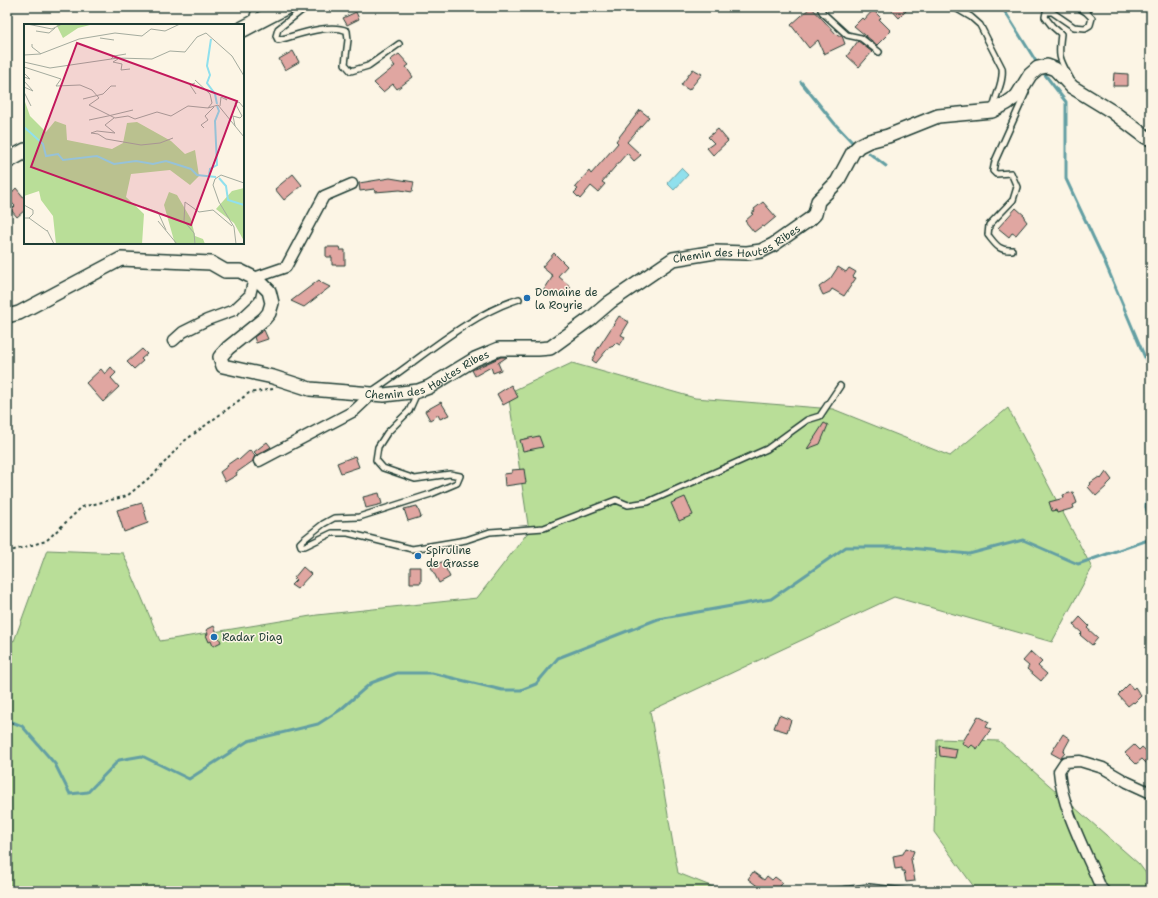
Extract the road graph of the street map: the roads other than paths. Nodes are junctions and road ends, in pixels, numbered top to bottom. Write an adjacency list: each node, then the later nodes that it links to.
1 (256, 7): 7 (lane)
2 (285, 7): 7 (main road)
3 (306, 7): 8 (lane)
4 (823, 7): 9 (lane)
5 (954, 7): 12 (lane)
6 (1078, 7): 11 (lane)
7 (249, 26)
8 (399, 44)
9 (879, 52)
10 (1033, 72): 11 (street); 12 (street, Chemin des Hautes Ribes); 17 (lane)
11 (1072, 86): 13 (street)
12 (992, 110): 23 (street, Chemin des Hautes Ribes)
13 (1151, 139)
14 (24, 152): 15 (main road)
15 (7, 161)
16 (352, 184): 18 (street)
17 (1012, 250)
18 (254, 278): 20 (street, Chemin des Hautes Ribes); 21 (street); 24 (street, Chemin des Hautes Ribes)
19 (518, 300): 24 (lane)
20 (7, 316)
21 (173, 341)
22 (840, 386): 23 (lane)
23 (418, 390): 24 (street, Chemin des Hautes Ribes)
24 (370, 394): 25 (street)
25 (259, 461)
26 (1151, 793): 29 (street)
27 (833, 891): 28 (lane)
28 (904, 891)
29 (1104, 891)

